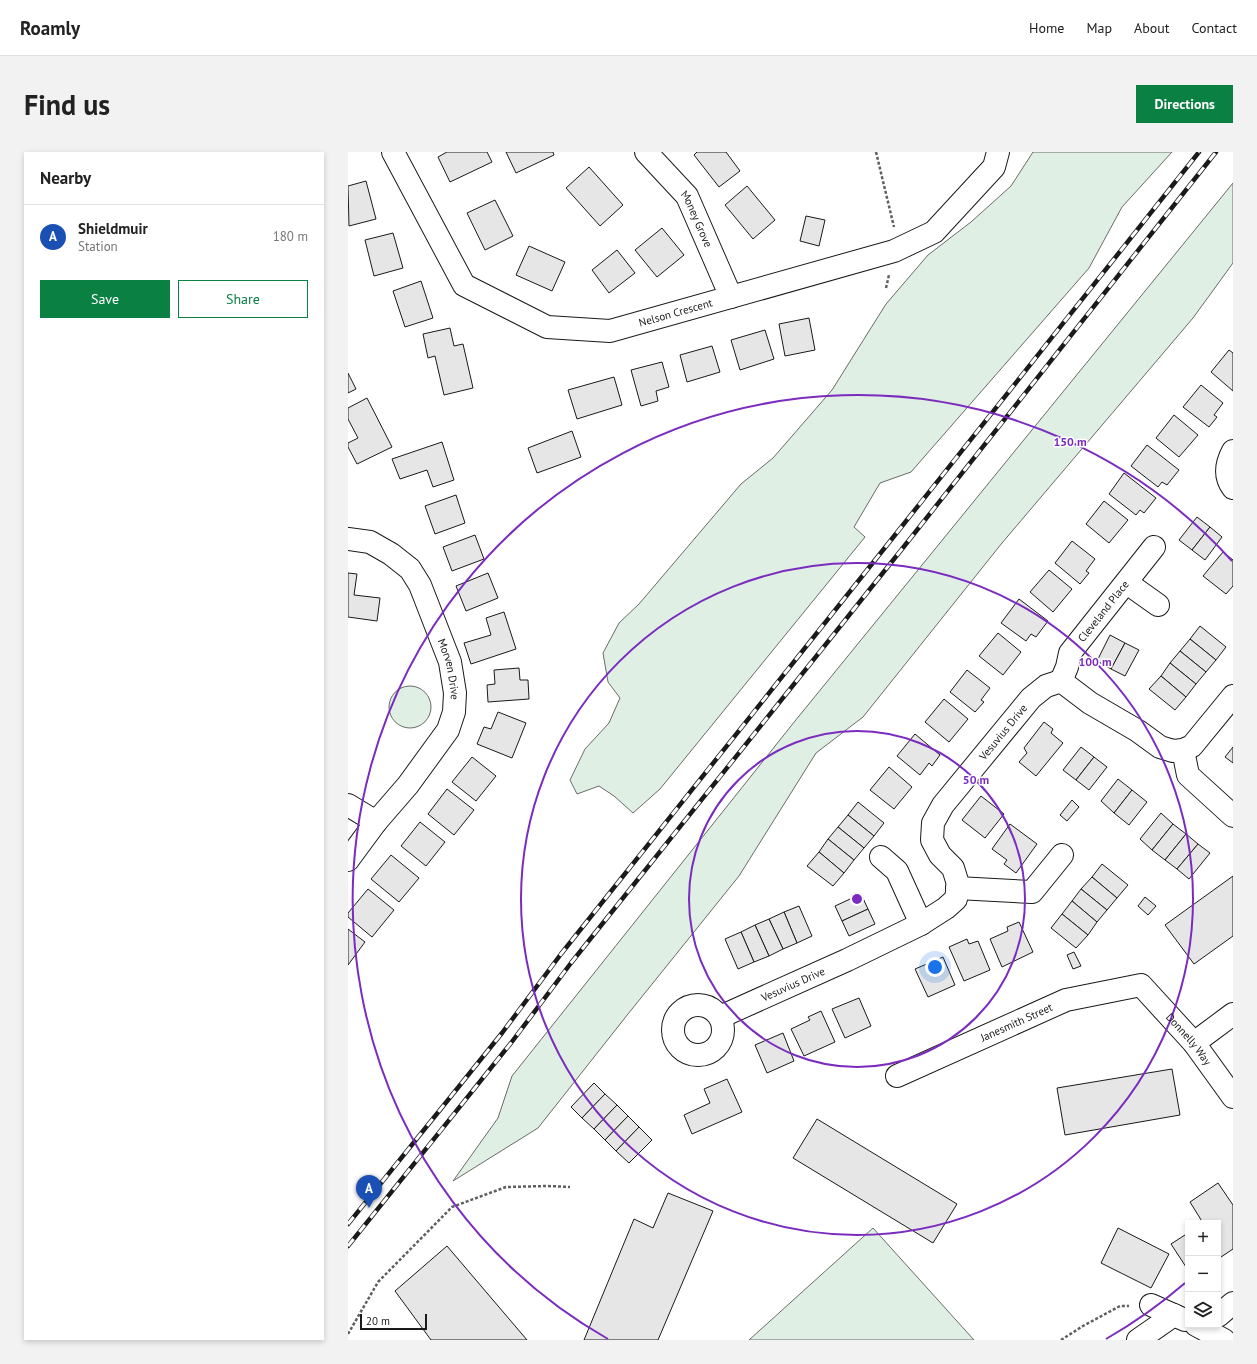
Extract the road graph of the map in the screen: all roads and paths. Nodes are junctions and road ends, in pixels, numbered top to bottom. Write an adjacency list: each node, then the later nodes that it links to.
1 (393, 152): 7 (street, Nelson Crescent)
2 (646, 152): 7 (street, Money Grove)
3 (876, 152): 5 (path)
4 (998, 152): 5 (street, Nelson Crescent)
5 (894, 251): 6 (path); 7 (street, Nelson Crescent)
6 (886, 288)
7 (731, 297)
8 (1233, 452): 9 (street)
9 (1233, 488)
10 (348, 539): 19 (street, Morven Drive)
11 (1154, 547): 12 (street, Cleveland Place)
12 (1127, 582): 13 (street); 14 (street, Cleveland Place)
13 (1158, 606)
14 (1061, 681): 16 (street); 23 (street, Vesuvius Drive)
15 (1233, 696): 16 (street)
16 (1183, 750): 18 (street)
17 (348, 805): 19 (street)
18 (1233, 816)
19 (376, 822): 22 (street, Morven Drive)
20 (1062, 855): 23 (street)
21 (881, 857): 24 (street)
22 (348, 860)
23 (957, 888): 24 (street, Vesuvius Drive)
24 (921, 924): 27 (street, Vesuvius Drive)
25 (1141, 985): 28 (street, Donnelly Way); 29 (street, Janesmith Street)
26 (1233, 1014): 28 (street)
27 (720, 1018)
28 (1194, 1043): 30 (street, Donnelly Way)
29 (897, 1076)
30 (1233, 1097)
31 (570, 1187): 38 (path)
32 (1233, 1303): 34 (street)
33 (1152, 1305): 35 (street); 39 (path)
34 (1221, 1310)
35 (1185, 1317)
36 (1185, 1326): 40 (street)
37 (1207, 1328): 41 (street)
38 (348, 1334)
39 (1061, 1340)
40 (1138, 1340)
41 (1224, 1340)

